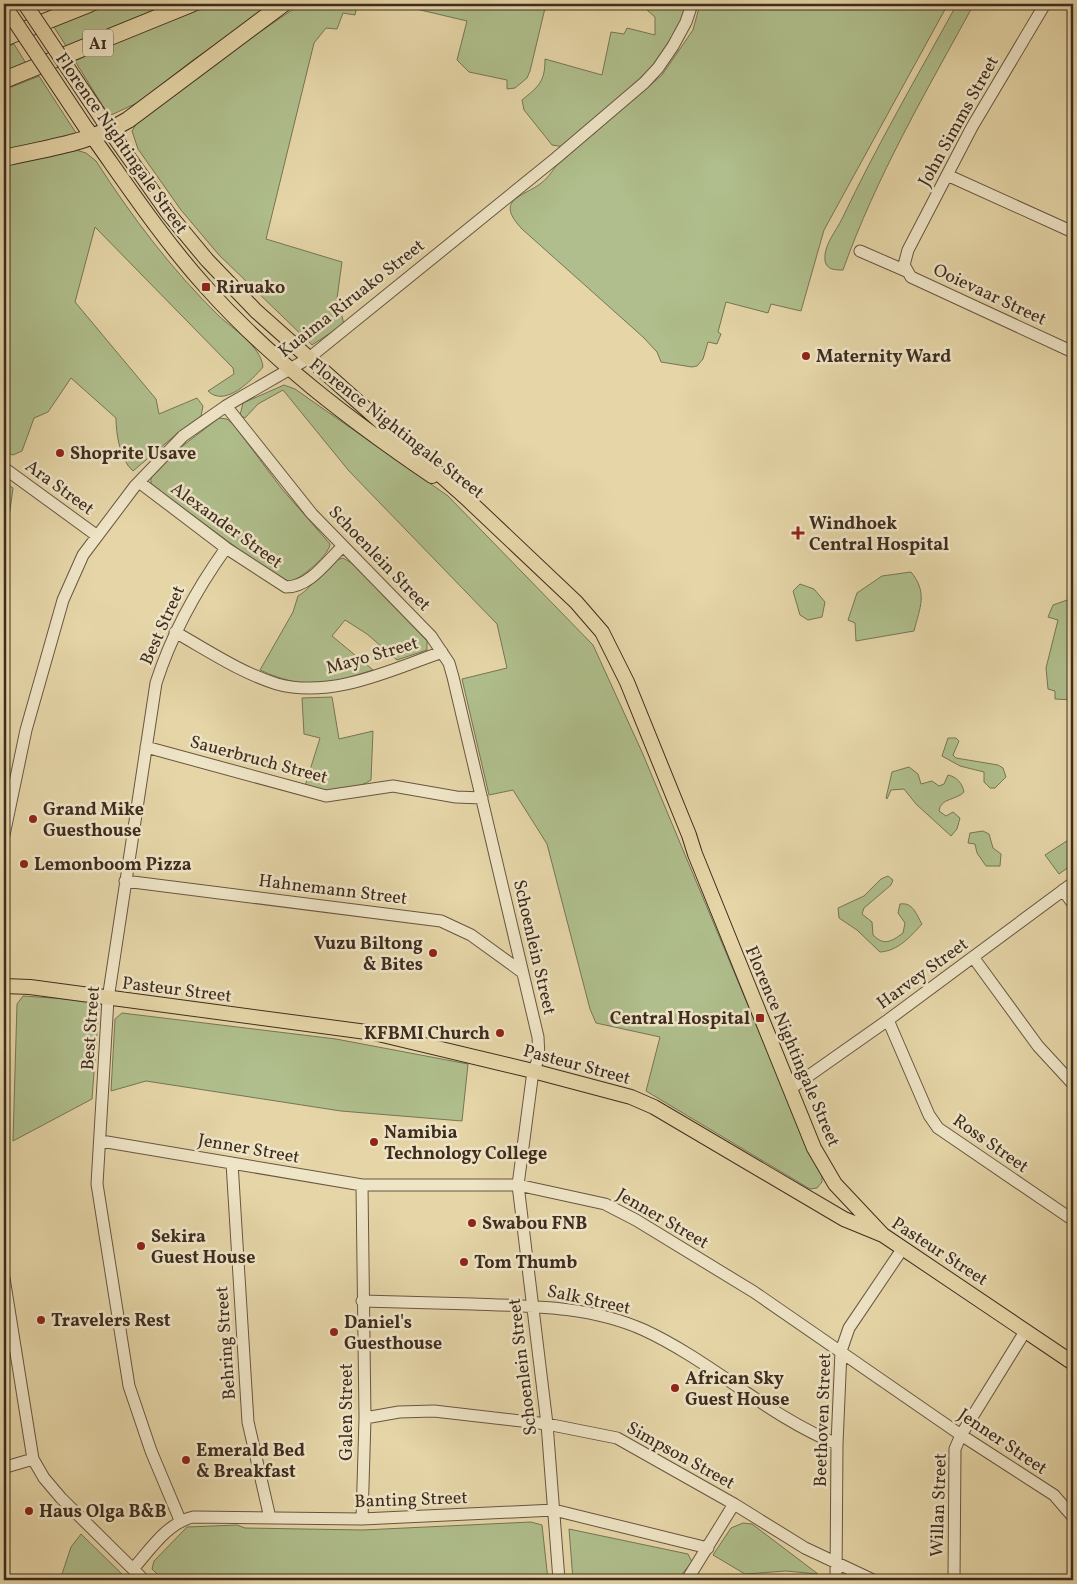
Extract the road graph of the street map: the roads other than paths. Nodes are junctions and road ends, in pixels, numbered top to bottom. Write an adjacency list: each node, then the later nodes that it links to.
1 (25, 4): 12 (main road, Florence Nightingale Street, bridge)
2 (89, 4): 8 (highway, A1)
3 (192, 4): 11 (highway, A1)
4 (283, 4): 12 (highway)
5 (692, 4): 21 (street, Kuaima Riruako Street)
6 (1045, 4): 15 (street, John Simms Street)
7 (5, 6): 13 (main road, Florence Nightingale Street, bridge)
8 (31, 27): 9 (highway); 10 (highway, A1)
9 (4, 34)
10 (4, 38)
11 (4, 80)
12 (106, 125): 13 (highway); 21 (main road, Florence Nightingale Street)
13 (90, 133): 14 (highway); 22 (main road, Florence Nightingale Street)
14 (4, 158)
15 (948, 175): 16 (street); 18 (street, John Simms Street)
16 (1073, 232)
17 (860, 251): 19 (street)
18 (905, 258): 19 (street, Ooievaar Street)
19 (906, 271): 20 (street, Ooievaar Street)
20 (1073, 352)
21 (309, 358): 22 (street, Kuaima Riruako Street); 34 (main road, Florence Nightingale Street)
22 (290, 370): 23 (street, Kuaima Riruako Street); 34 (main road, Florence Nightingale Street)
23 (226, 406): 25 (street, Kuaima Riruako Street); 27 (street, Schoenlein Street)
24 (4, 468): 26 (street, Ara Street)
25 (139, 482): 26 (street, Kuaima Riruako Street); 28 (street, Alexander Street)
26 (96, 535): 33 (street, Kuaima Riruako Street)
27 (343, 546): 28 (street, Alexander Street); 30 (street, Schoenlein Street)
28 (226, 548): 29 (street, Best Street)
29 (175, 632): 30 (street, Mayo Street); 31 (street, Best Street)
30 (442, 652): 32 (street, Schoenlein Street)
31 (146, 747): 32 (street, Sauerbruch Street); 35 (street, Best Street)
32 (482, 798): 40 (street, Schoenlein Street)
33 (4, 835)
34 (695, 854): 46 (main road, Florence Nightingale Street)
35 (125, 881): 40 (street, Hahnemann Street); 42 (street, Best Street)
36 (1073, 883): 37 (street, Harvey Street)
37 (1063, 890): 38 (street); 39 (street, Harvey Street)
38 (1073, 904)
39 (972, 957): 43 (street, Harvey Street); 45 (street)
40 (522, 972): 44 (street, Schoenlein Street)
41 (4, 986): 42 (main road, Pasteur Street)
42 (108, 999): 44 (main road, Pasteur Street); 47 (street, Best Street)
43 (888, 1020): 46 (street, Harvey Street); 53 (street, Ross Street)
44 (533, 1071): 50 (street, Schoenlein Street); 52 (main road, Pasteur Street)
45 (1073, 1084)
46 (790, 1089): 51 (main road, Florence Nightingale Street)
47 (101, 1141): 48 (street, Jenner Street); 73 (street, Best Street)
48 (232, 1163): 49 (street, Jenner Street); 71 (street, Behring Street)
49 (362, 1185): 50 (street, Jenner Street); 57 (street, Galen Street)
50 (518, 1185): 58 (street, Schoenlein Street); 60 (street, Jenner Street)
51 (848, 1200): 52 (main road); 54 (main road, Florence Nightingale Street)
52 (835, 1214): 54 (main road, Pasteur Street)
53 (1073, 1220)
54 (883, 1235): 55 (main road, Pasteur Street)
55 (903, 1248): 59 (main road, Pasteur Street); 60 (street, Beethoven Street)
56 (4, 1278): 66 (street)
57 (362, 1301): 58 (street, Salk Street); 62 (street, Galen Street)
58 (533, 1306): 63 (street, Schoenlein Street); 65 (street, Salk Street)
59 (1026, 1330): 61 (main road, Pasteur Street); 64 (street, Willan Street)
60 (841, 1351): 64 (street, Jenner Street); 65 (street, Beethoven Street)
61 (1073, 1363)
62 (365, 1418): 63 (street, Simpson Street); 72 (street, Galen Street)
63 (547, 1424): 68 (street, Simpson Street); 69 (street, Schoenlein Street)
64 (961, 1435): 70 (street, Jenner Street); 82 (street, Willan Street)
65 (837, 1444): 75 (street, Beethoven Street)
66 (33, 1459): 67 (street); 76 (street)
67 (4, 1470)
68 (734, 1504): 74 (street); 75 (street, Simpson Street)
69 (554, 1510): 72 (street, Banting Street); 74 (street, Banting Street); 78 (street, Schoenlein Street)
70 (1073, 1517)
71 (270, 1518): 72 (street, Banting Street); 73 (street, Banting Street)
72 (362, 1519)
73 (180, 1520): 76 (street)
74 (708, 1548): 79 (street)
75 (836, 1564): 80 (street, Beethoven Street); 81 (street, Simpson Street)
76 (133, 1569): 77 (street)
77 (144, 1580)
78 (560, 1580)
79 (687, 1580)
80 (836, 1580)
81 (873, 1580)
82 (954, 1580)

